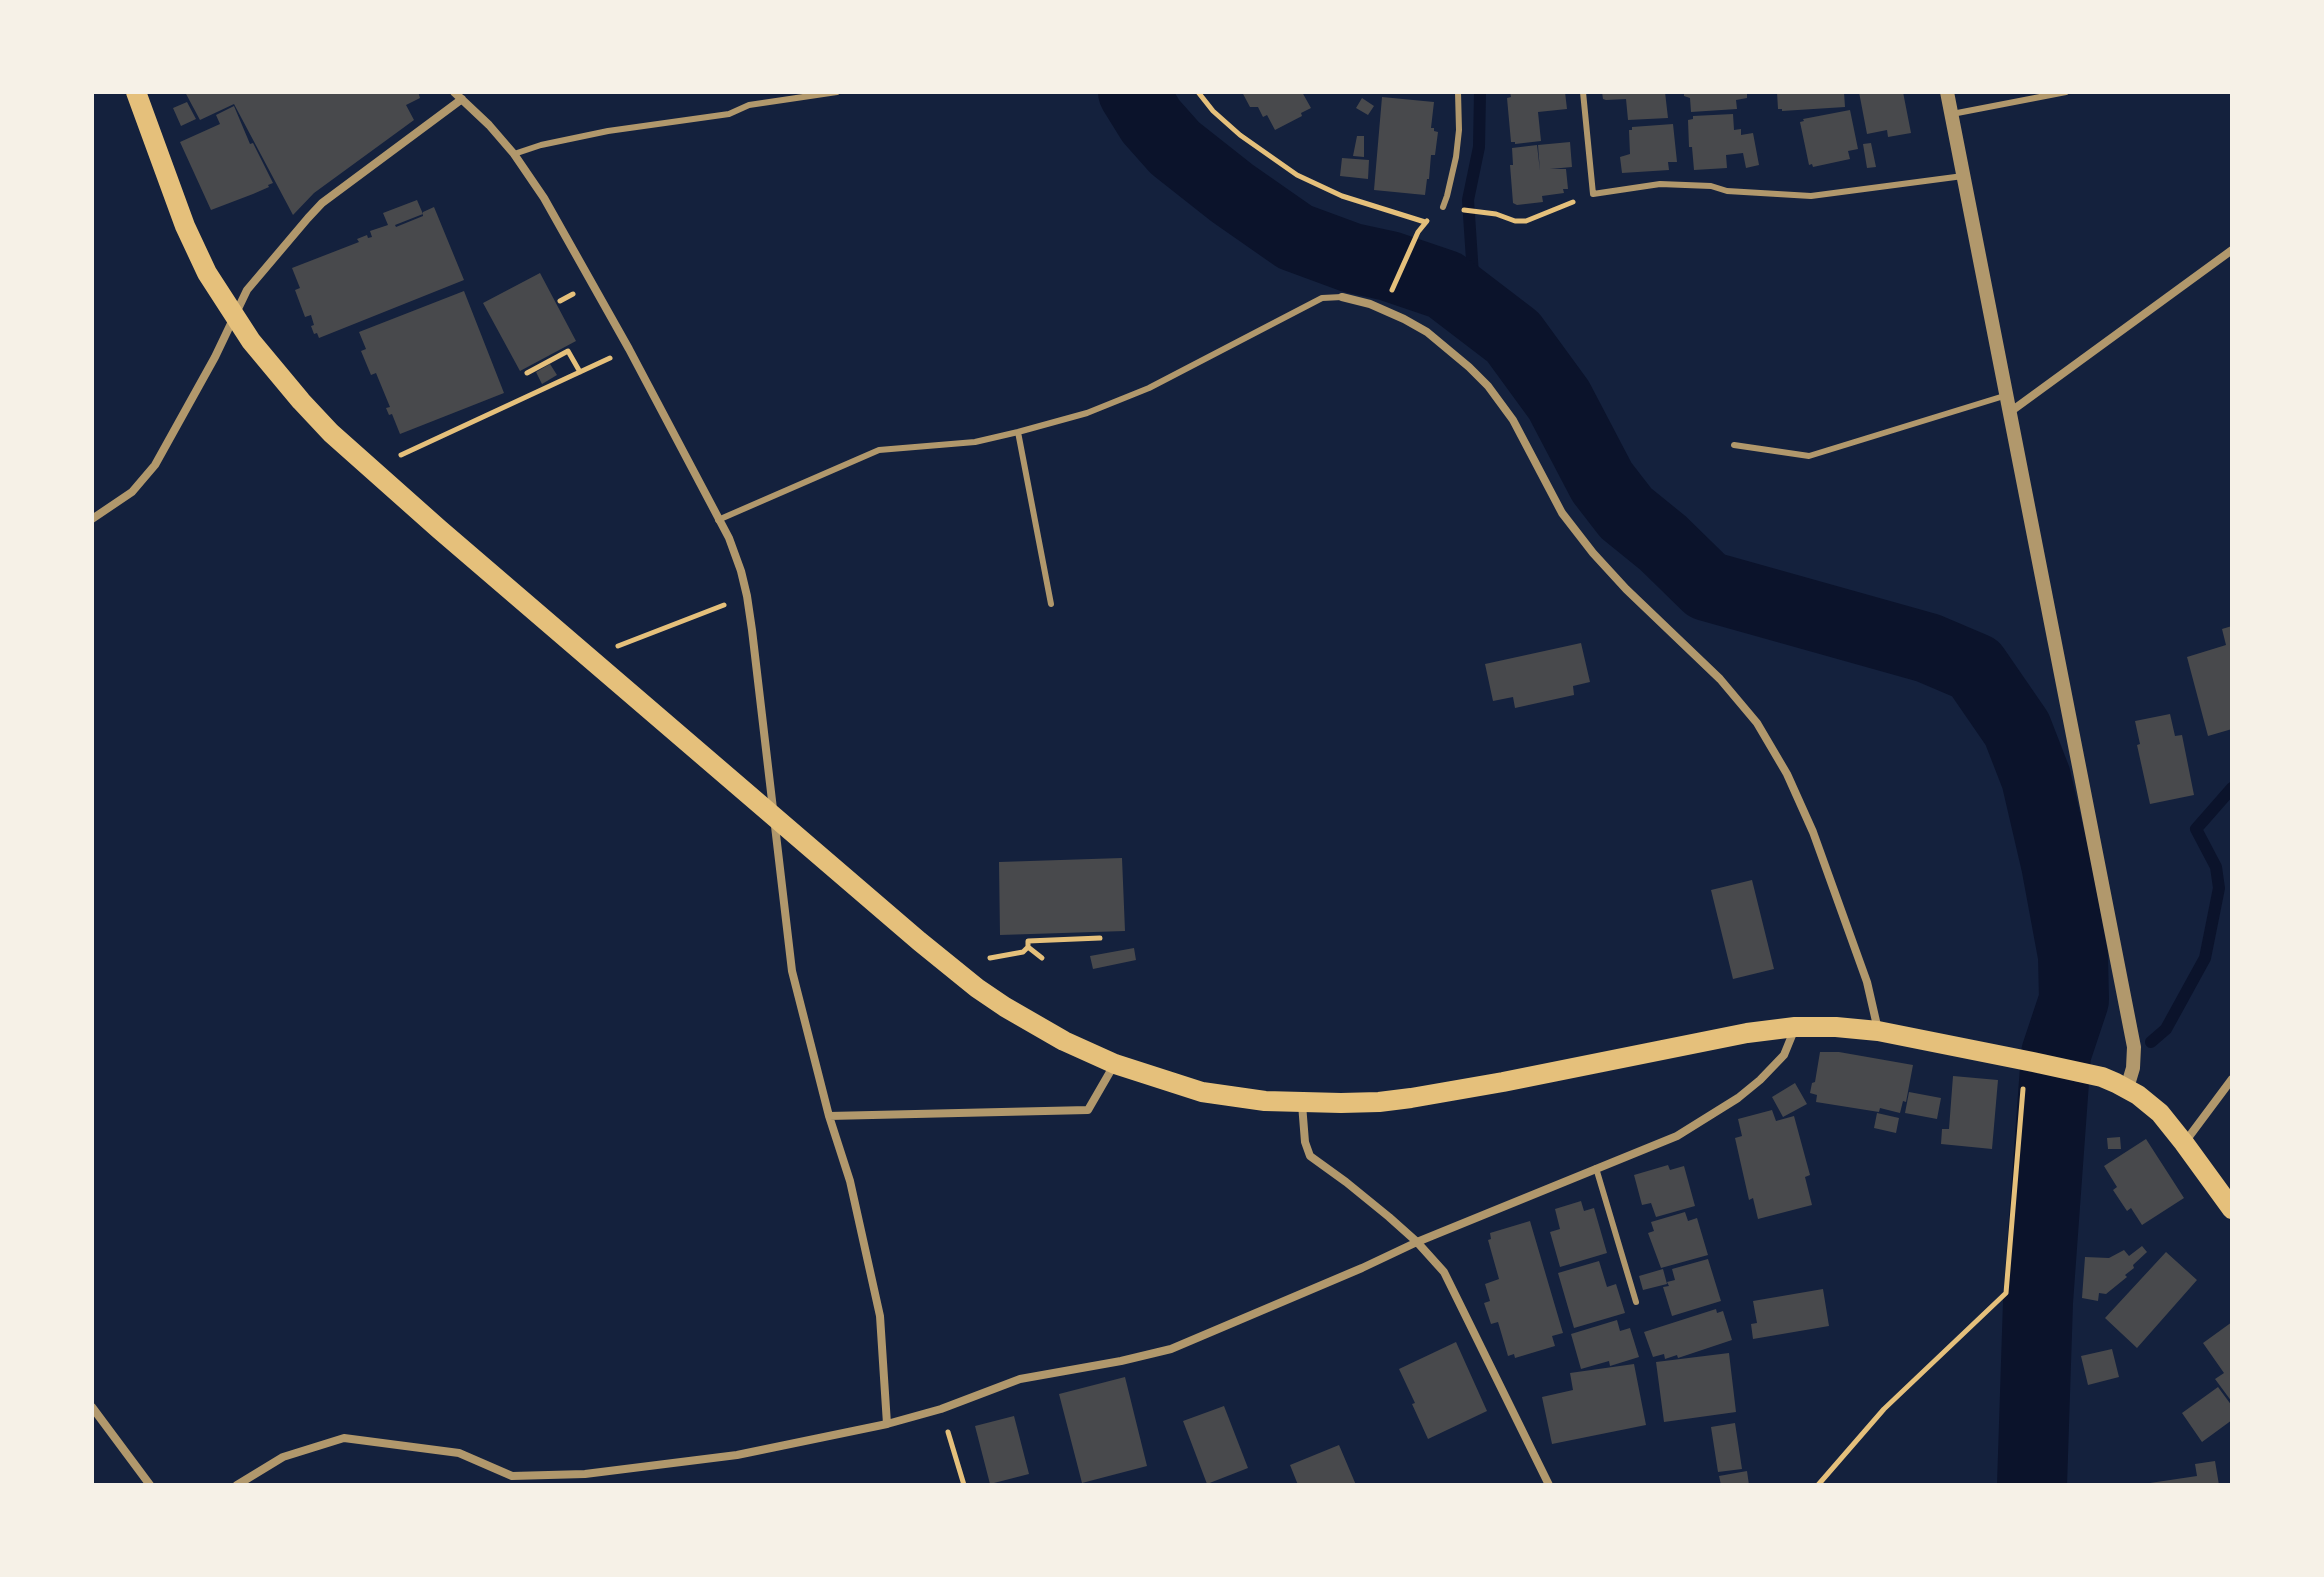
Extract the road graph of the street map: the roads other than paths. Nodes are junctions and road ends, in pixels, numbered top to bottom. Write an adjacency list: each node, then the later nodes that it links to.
1 (136, 92): 15 (main road)
2 (454, 92): 8 (street)
3 (837, 92): 10 (lane)
4 (1458, 92): 12 (lane)
5 (1583, 92): 11 (lane)
6 (1947, 92): 9 (street)
7 (2066, 92): 9 (lane)
8 (462, 99): 10 (street); 15 (street)
9 (1951, 114): 11 (street)
10 (514, 154): 21 (street)
11 (1963, 176): 16 (street)
12 (1443, 207)
13 (2232, 250): 17 (street)
14 (1342, 297): 18 (lane); 25 (street)
15 (235, 318): 20 (street); 23 (main road)
16 (2007, 395): 17 (street); 19 (lane)
17 (2010, 412): 28 (street)
18 (1018, 432): 21 (lane); 22 (lane)
19 (1734, 445)
20 (92, 519)
21 (718, 520): 23 (street)
22 (1051, 604)
23 (773, 817): 26 (main road); 30 (street)
24 (1795, 1027): 25 (main road); 29 (main road); 32 (street)
25 (1878, 1031): 28 (main road)
26 (1115, 1064): 29 (main road); 30 (street)
27 (2232, 1079): 31 (street)
28 (2127, 1088): 31 (main road)
29 (1302, 1103): 34 (street)
30 (829, 1116): 37 (street)
31 (2184, 1143): 33 (main road)
32 (1596, 1168): 34 (street); 35 (lane)
33 (2232, 1209)
34 (1417, 1242): 37 (street); 41 (street)
35 (1636, 1302)
36 (92, 1407): 39 (street)
37 (887, 1424): 38 (street)
38 (512, 1480): 40 (street)
39 (150, 1485)
40 (237, 1485)
41 (1549, 1485)

